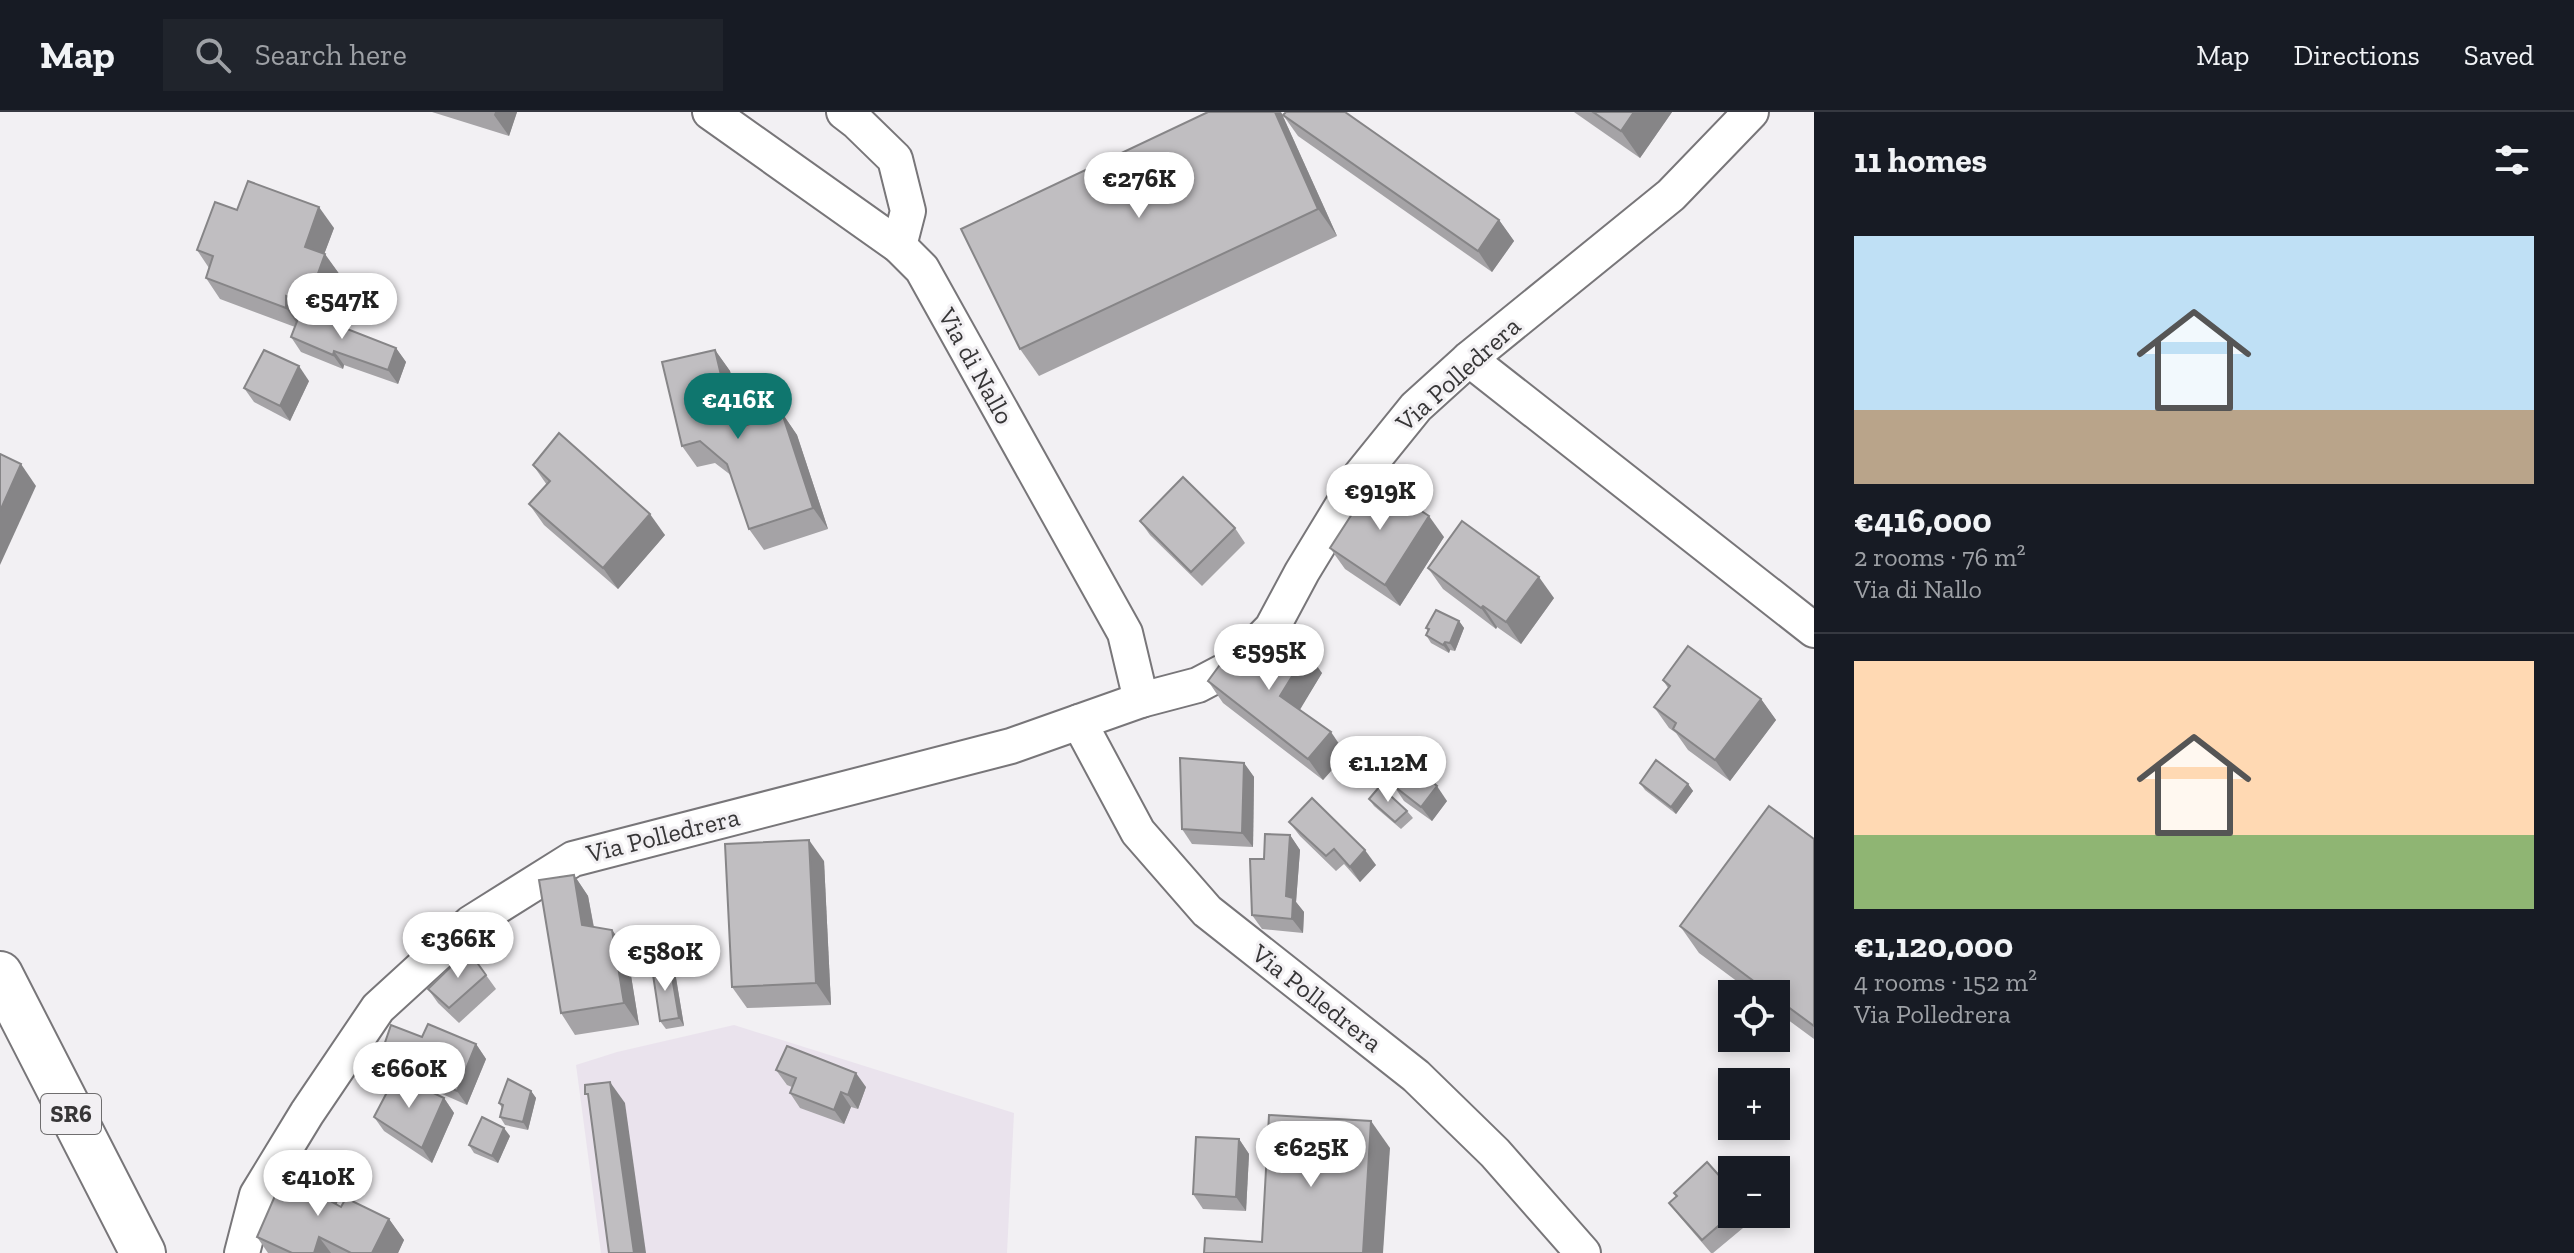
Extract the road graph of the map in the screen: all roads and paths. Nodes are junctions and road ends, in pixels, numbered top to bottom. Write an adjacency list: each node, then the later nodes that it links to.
1 (710, 112): 4 (street, Via di Nallo)
2 (844, 112): 4 (street)
3 (1751, 112): 5 (street, Via Polledrera)
4 (899, 246): 7 (street, Via di Nallo)
5 (1469, 359): 6 (street); 7 (street, Via Polledrera)
6 (1814, 630)
7 (1141, 700): 8 (street, Via Polledrera)
8 (1079, 722): 11 (street, Via Polledrera); 12 (street, Via Polledrera)
9 (0, 974): 10 (main road, SR6)
10 (143, 1253)
11 (242, 1253)
12 (1583, 1253)

